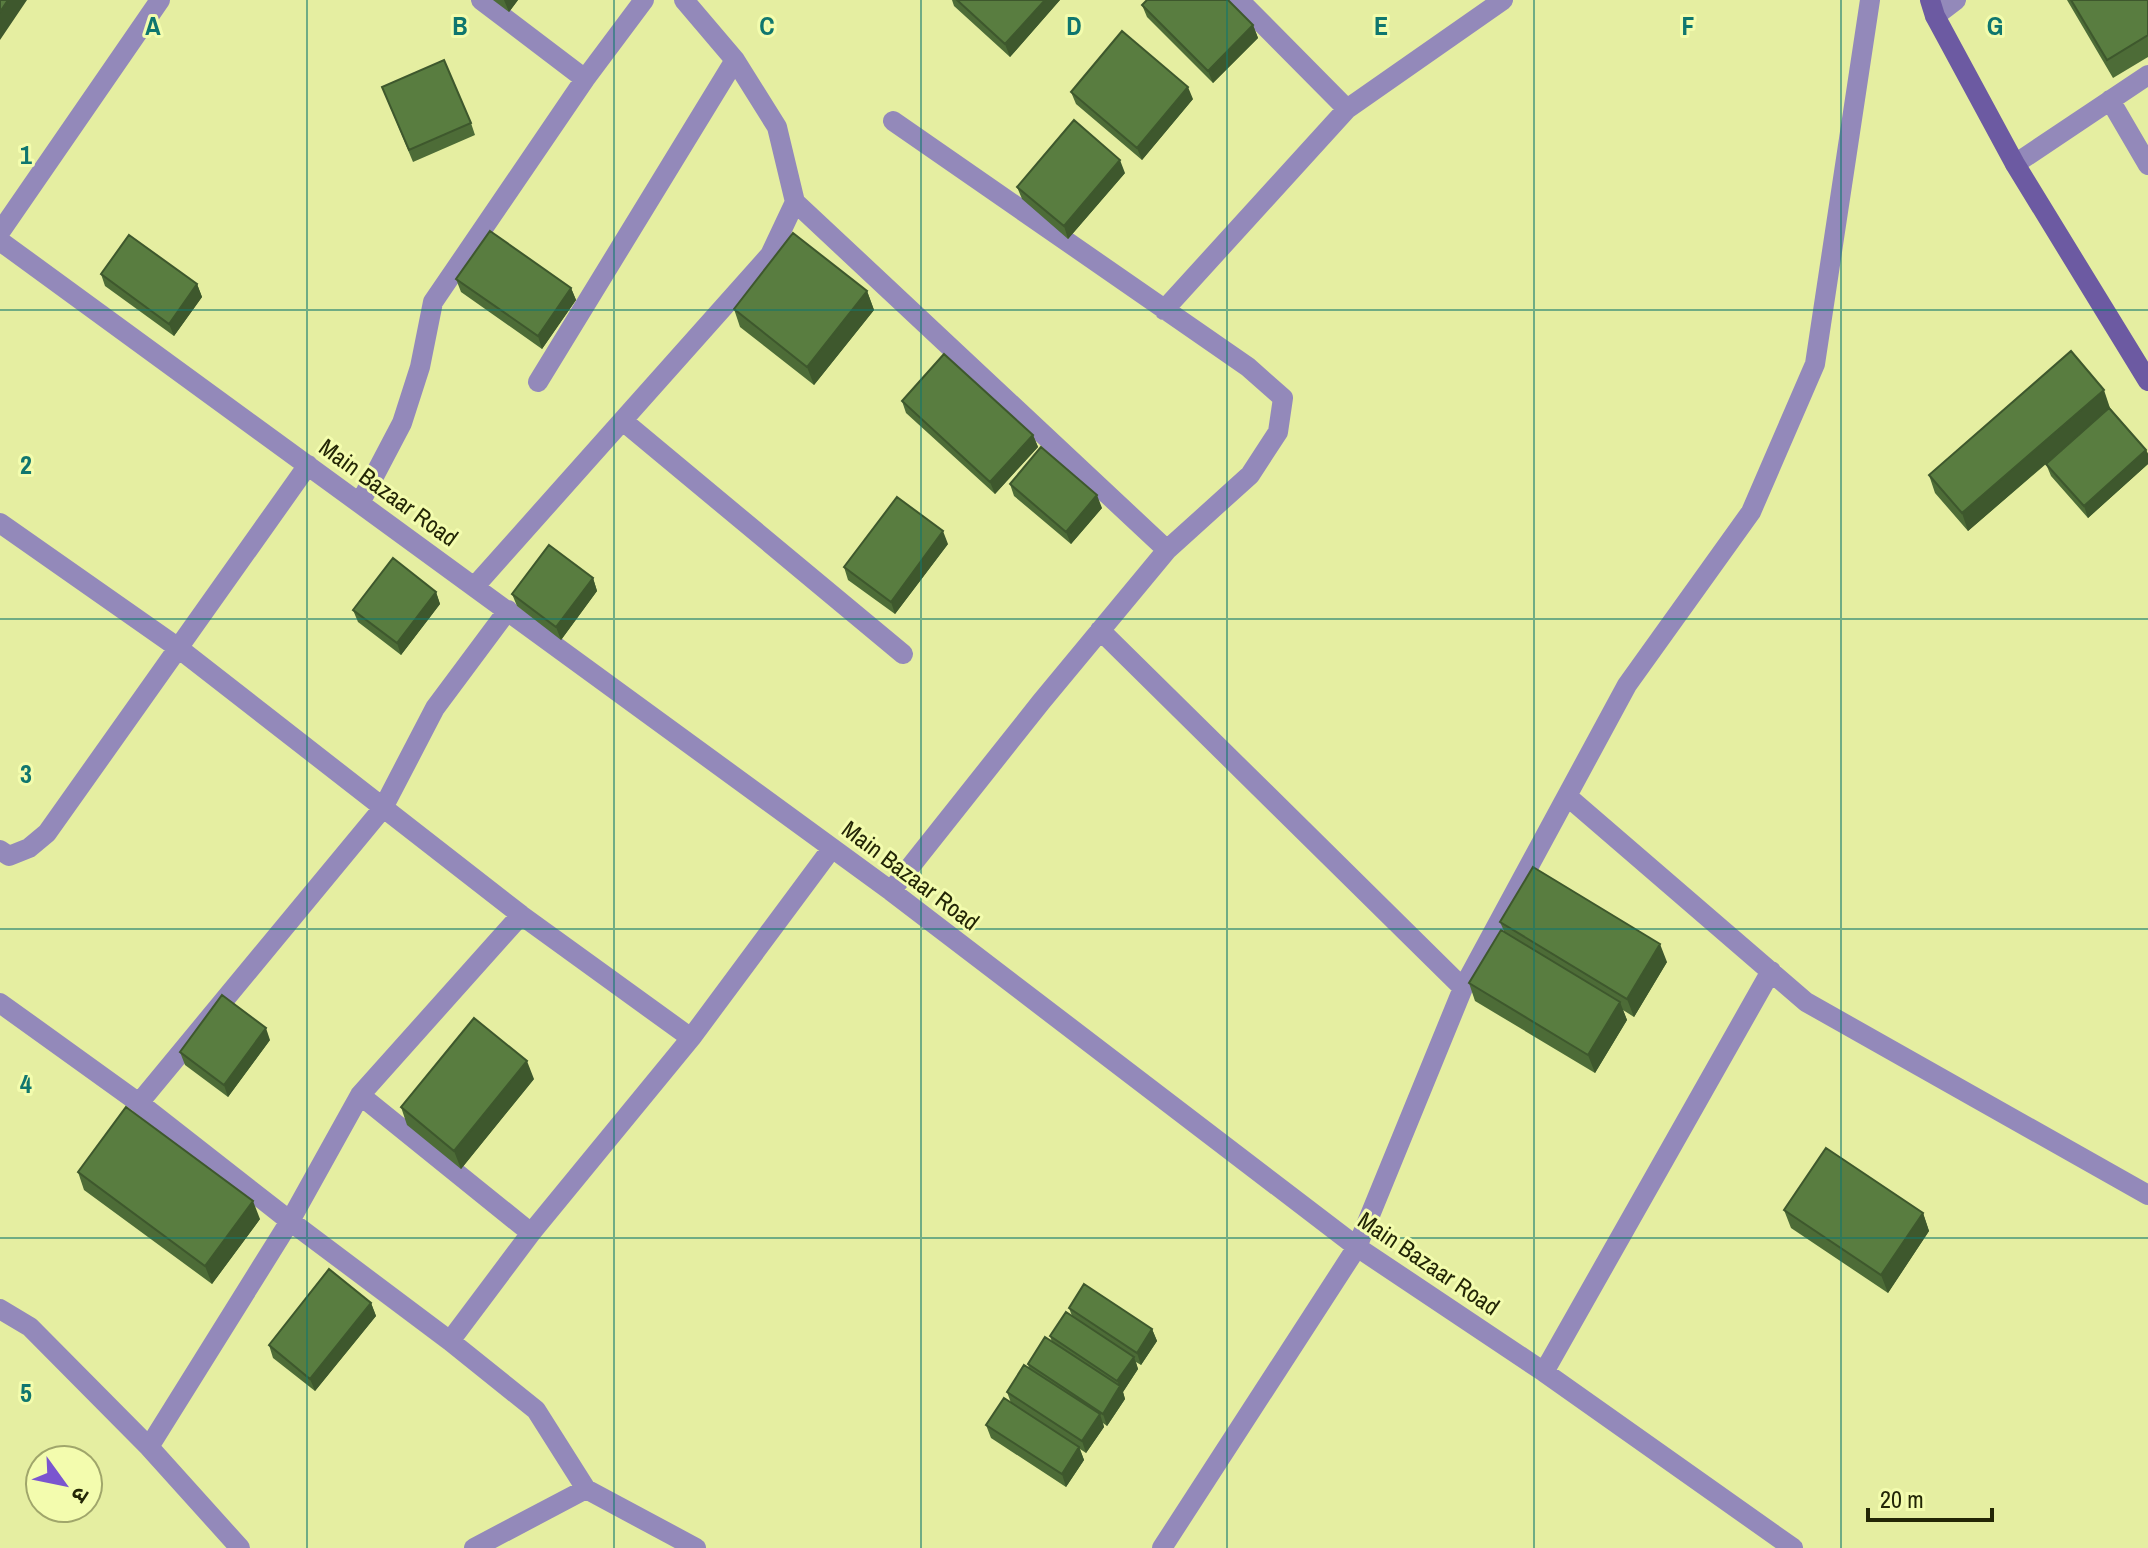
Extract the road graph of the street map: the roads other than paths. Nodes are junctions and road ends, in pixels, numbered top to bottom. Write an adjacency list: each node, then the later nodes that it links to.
1 (160, 0): 19 (street)
2 (481, 0): 12 (street)
3 (644, 0): 12 (street)
4 (684, 0): 10 (street)
5 (1239, 0): 14 (street)
6 (1503, 0): 14 (street)
7 (1870, 0): 34 (street)
8 (1956, 0): 9 (street)
9 (1932, 8): 16 (street)
10 (735, 60): 18 (street); 23 (street)
11 (2148, 75): 13 (street)
12 (585, 79): 26 (street)
13 (2110, 100): 16 (street); 17 (street)
14 (1347, 109): 21 (street)
15 (893, 121): 21 (street)
16 (2015, 164): 22 (street)
17 (2148, 165)
18 (795, 202): 24 (street); 28 (street)
19 (0, 232)
20 (0, 241): 25 (street, Main Bazaar Road)
21 (1164, 310): 28 (street)
22 (2148, 381)
23 (538, 382)
24 (623, 421): 29 (street); 33 (street)
25 (308, 465): 26 (street, Main Bazaar Road); 32 (street)
26 (360, 503): 29 (street, Main Bazaar Road)
27 (0, 523): 32 (street)
28 (1167, 550): 31 (street)
29 (475, 586): 30 (street, Main Bazaar Road)
30 (508, 610): 35 (street); 36 (street, Main Bazaar Road)
31 (1100, 630): 38 (street); 41 (street)
32 (177, 647): 35 (street); 37 (street)
33 (903, 654)
34 (1567, 796): 40 (street); 41 (street)
35 (383, 808): 39 (street); 45 (street)
36 (832, 848): 38 (street, Main Bazaar Road); 43 (street)
37 (0, 850)
38 (891, 891): 49 (street, Main Bazaar Road)
39 (521, 915): 43 (street); 44 (street)
40 (1771, 971): 46 (street); 52 (street)
41 (1463, 988): 49 (street)
42 (0, 1003): 45 (street)
43 (691, 1038): 48 (street)
44 (360, 1095): 47 (street); 48 (street)
45 (139, 1103): 47 (street)
46 (2148, 1195)
47 (290, 1221): 51 (street); 53 (street)
48 (531, 1233): 51 (street)
49 (1357, 1247): 52 (street, Main Bazaar Road); 58 (street)
50 (0, 1309): 53 (street)
51 (450, 1341): 54 (street)
52 (1544, 1372): 59 (street, Main Bazaar Road)
53 (149, 1447): 55 (street)
54 (586, 1489): 56 (street); 57 (street)
55 (240, 1548)
56 (474, 1548)
57 (696, 1548)
58 (1162, 1548)
59 (1793, 1548)

